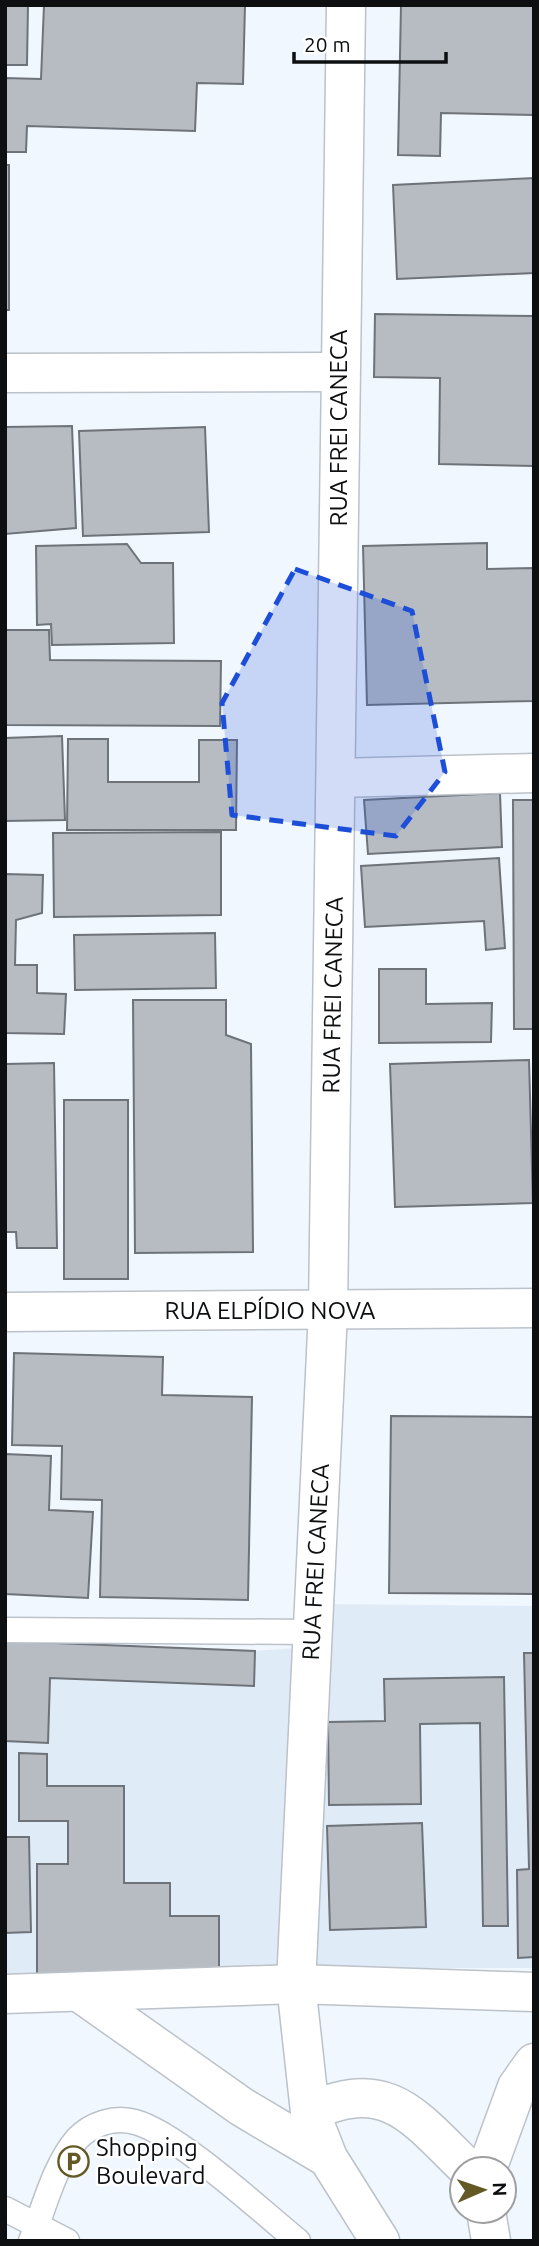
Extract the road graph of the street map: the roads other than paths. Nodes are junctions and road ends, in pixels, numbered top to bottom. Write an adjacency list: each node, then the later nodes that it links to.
1 (346, 5): 2 (street, RUA FREI CANECA)
2 (339, 372): 3 (street); 5 (street, RUA FREI CANECA)
3 (5, 373)
4 (534, 773): 5 (street)
5 (337, 778): 7 (street, RUA FREI CANECA)
6 (534, 1308): 7 (street, RUA ELPÍDIO NOVA)
7 (328, 1311): 8 (street, RUA ELPÍDIO NOVA); 10 (street, RUA FREI CANECA)
8 (5, 1312)
9 (5, 1630): 10 (lane)
10 (312, 1632): 11 (street, RUA FREI CANECA)
11 (296, 1984): 12 (street); 13 (street); 16 (street, RUA FREI CANECA)
12 (79, 1992): 14 (street); 19 (street)
13 (534, 1992)
14 (5, 1994)
15 (534, 2063): 18 (street)
16 (310, 2112): 17 (street); 19 (street, RUA FREI CANECA)
17 (453, 2155)
18 (492, 2155)
19 (328, 2158): 24 (street, RUA FREI CANECA)
20 (5, 2209): 21 (lane)
21 (34, 2232): 22 (lane); 23 (lane)
22 (67, 2241)
23 (298, 2241)
24 (380, 2241)

